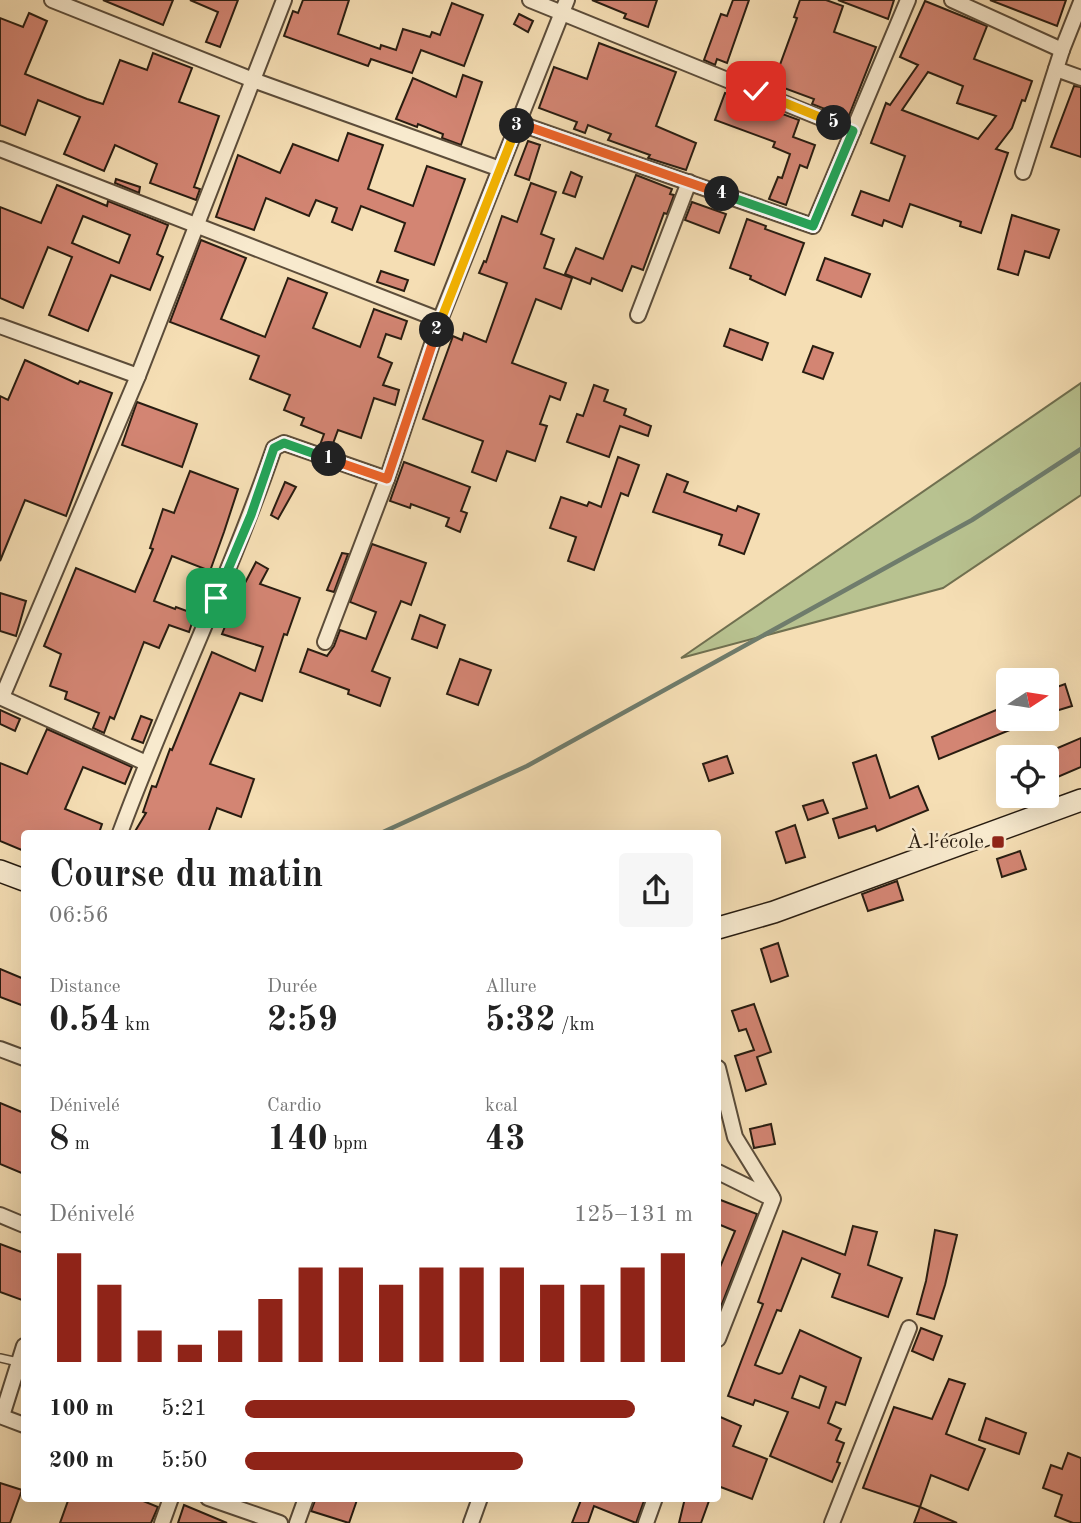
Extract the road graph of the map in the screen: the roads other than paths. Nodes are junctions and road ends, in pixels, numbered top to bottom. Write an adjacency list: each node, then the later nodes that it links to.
1 (52, 0): 11 (street)
2 (284, 0): 11 (street)
3 (530, 0): 7 (street)
4 (908, 0): 13 (street)
5 (952, 0): 8 (street)
6 (1081, 2): 8 (street)
7 (565, 6): 12 (street); 13 (street)
8 (1062, 50): 9 (street)
9 (1056, 69): 10 (street); 16 (street)
10 (1081, 78)
11 (253, 80): 15 (street); 18 (street)
12 (518, 123): 15 (street); 17 (street)
13 (853, 131): 17 (street)
14 (0, 149): 18 (street)
15 (500, 169): 20 (street)
16 (1023, 172)
17 (689, 183): 19 (street)
18 (197, 226): 20 (street); 22 (street)
19 (638, 315)
20 (440, 320): 23 (street)
21 (0, 326): 22 (street)
22 (138, 376): 25 (street)
23 (387, 479): 24 (street); 26 (street)
24 (325, 642)
25 (1, 697): 26 (street)
26 (146, 763): 28 (street)
27 (1081, 800): 31 (street)
28 (121, 830)
29 (0, 871): 30 (street)
30 (21, 879)
31 (721, 927)
32 (0, 1048): 33 (street)
33 (21, 1057)
34 (721, 1080): 36 (street)
35 (721, 1173): 36 (street)
36 (773, 1199): 40 (street)
37 (0, 1215): 38 (street)
38 (21, 1224)
39 (909, 1328): 56 (street)
40 (721, 1331)
41 (21, 1354): 43 (street)
42 (0, 1358): 43 (lane)
43 (18, 1362): 44 (street)
44 (1, 1416): 45 (street)
45 (21, 1425)
46 (170, 1502): 51 (street)
47 (220, 1502): 52 (street)
48 (305, 1502): 53 (street)
49 (479, 1502): 54 (street)
50 (654, 1502): 55 (street)
51 (162, 1523)
52 (280, 1523)
53 (297, 1523)
54 (471, 1523)
55 (646, 1523)
56 (832, 1523)

